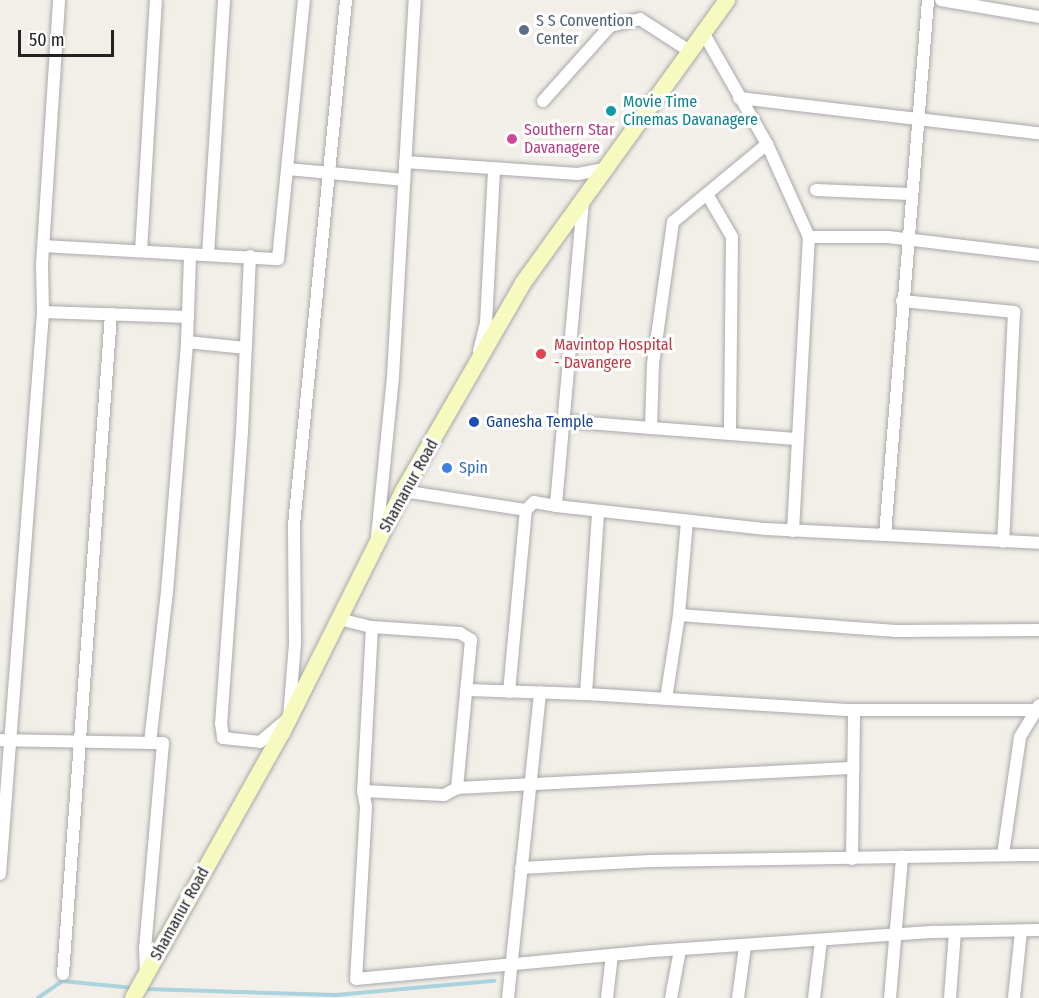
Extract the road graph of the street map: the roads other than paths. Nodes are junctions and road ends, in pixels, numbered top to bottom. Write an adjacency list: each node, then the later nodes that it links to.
1 (59, 0): 30 (street)
2 (156, 0): 31 (street)
3 (224, 0): 33 (street)
4 (304, 0): 21 (street)
5 (346, 0): 22 (street)
6 (415, 0): 18 (street)
7 (728, 0): 11 (main road, Shamanur Road)
8 (928, 0): 15 (street)
9 (941, 0): 10 (street)
10 (1039, 17)
11 (704, 34): 12 (main road, Shamanur Road); 13 (street)
12 (691, 52): 14 (street); 20 (main road, Shamanur Road)
13 (739, 98): 15 (street); 17 (street)
14 (543, 101)
15 (917, 118): 16 (street); 26 (street)
16 (1039, 133)
17 (767, 144): 25 (street); 28 (street)
18 (405, 162): 19 (street); 23 (street)
19 (494, 168): 20 (street); 42 (street)
20 (608, 168): 27 (main road, Shamanur Road)
21 (288, 169): 22 (street); 35 (street)
22 (328, 172): 23 (street); 69 (street)
23 (404, 180): 56 (street)
24 (816, 190): 26 (street)
25 (707, 194): 44 (street); 45 (street)
26 (910, 194): 29 (street)
27 (583, 202): 42 (main road, Shamanur Road); 43 (street)
28 (808, 237): 29 (street); 46 (street)
29 (906, 239): 34 (street); 36 (street)
30 (44, 246): 31 (street); 37 (street)
31 (141, 251): 32 (street)
32 (190, 255): 33 (street); 39 (street)
33 (208, 255): 35 (street)
34 (1039, 255)
35 (250, 256): 41 (street)
36 (902, 301): 53 (street); 54 (street)
37 (43, 312): 38 (street); 70 (street)
38 (111, 315): 39 (street); 71 (street)
39 (188, 317): 40 (street)
40 (187, 342): 41 (street); 72 (street)
41 (246, 348): 69 (street)
42 (473, 373): 47 (main road, Shamanur Road)
43 (564, 420): 44 (street); 48 (street)
44 (651, 428): 45 (street)
45 (730, 434): 46 (street)
46 (797, 439): 52 (street)
47 (403, 491): 49 (street); 56 (main road, Shamanur Road)
48 (556, 506): 49 (street); 50 (street)
49 (526, 510): 62 (street)
50 (598, 511): 51 (street); 64 (street)
51 (687, 521): 52 (street); 57 (street)
52 (793, 531): 53 (street)
53 (885, 536): 54 (street)
54 (1003, 542): 55 (street)
55 (1039, 543)
56 (376, 547): 58 (main road, Shamanur Road)
57 (679, 615): 60 (street); 65 (street)
58 (339, 619): 59 (street); 69 (main road, Shamanur Road)
59 (372, 627): 61 (street); 76 (street)
60 (1039, 630)
61 (466, 690): 62 (street); 75 (street)
62 (509, 692): 63 (street)
63 (540, 693): 64 (street); 74 (street)
64 (586, 694): 65 (street)
65 (666, 699): 67 (street)
66 (1039, 703): 68 (street)
67 (854, 710): 68 (street); 73 (street)
68 (1039, 710): 77 (street)
69 (289, 718): 93 (main road, Shamanur Road)
70 (5, 740): 71 (street); 82 (street)
71 (79, 743): 72 (street); 92 (street)
72 (150, 743): 93 (street)
73 (853, 768): 74 (street); 80 (street)
74 (530, 782): 75 (street); 81 (street)
75 (457, 788): 76 (street)
76 (363, 791): 91 (street)
77 (1003, 854): 78 (street); 79 (street)
78 (1039, 855)
79 (902, 857): 80 (street); 86 (street)
80 (852, 859): 81 (street)
81 (521, 868): 91 (street)
82 (0, 874)
83 (1039, 930): 84 (street)
84 (1021, 931): 85 (street); 101 (street)
85 (955, 932): 86 (street); 100 (street)
86 (898, 935): 87 (street); 99 (street)
87 (821, 941): 88 (street); 98 (street)
88 (745, 946): 89 (street); 97 (street)
89 (680, 950): 90 (street); 96 (street)
90 (612, 955): 91 (street); 95 (street)
91 (511, 965): 94 (street)
92 (63, 974)
93 (139, 987)
94 (508, 998)
95 (607, 998)
96 (671, 998)
97 (738, 998)
98 (814, 998)
99 (890, 998)
100 (950, 998)
101 (1014, 998)

